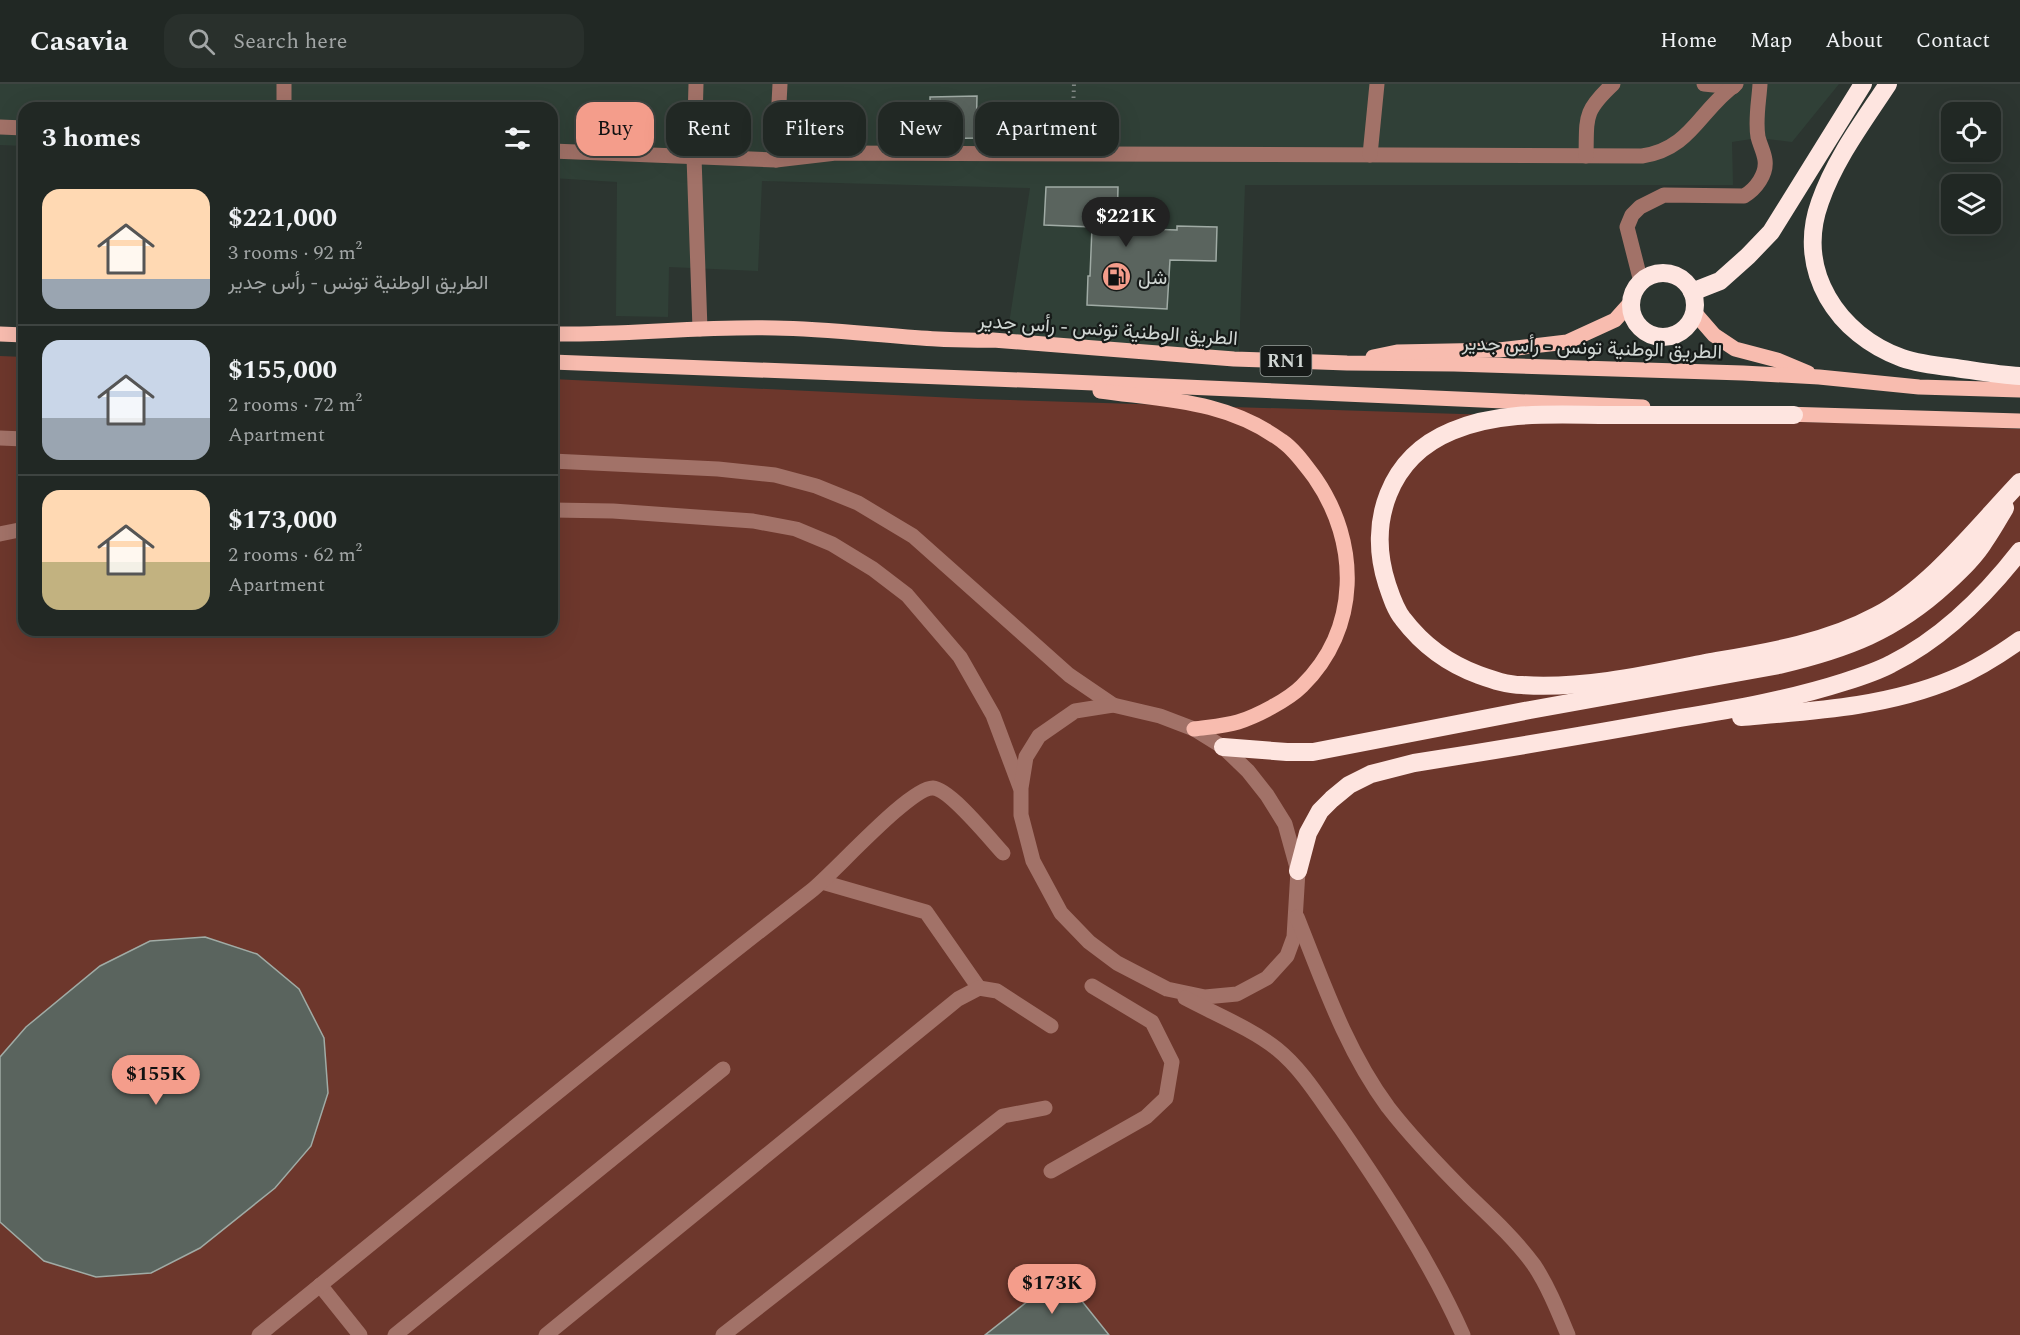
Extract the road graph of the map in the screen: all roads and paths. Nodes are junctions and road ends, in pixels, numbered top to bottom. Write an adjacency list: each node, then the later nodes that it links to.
1 (284, 84): 12 (street)
2 (696, 84): 21 (street)
3 (780, 84): 22 (street)
4 (1074, 84): 13 (path)
5 (1377, 84): 19 (street)
6 (1613, 84): 20 (street)
7 (1704, 84): 11 (street)
8 (1760, 84): 23 (street)
9 (1863, 84): 24 (highway)
10 (1888, 84): 33 (highway)
11 (1735, 85): 20 (street)
12 (284, 102)
13 (1073, 102)
14 (0, 127): 15 (street)
15 (18, 128)
16 (558, 151): 21 (street)
17 (975, 154): 22 (street)
18 (1119, 154): 19 (street)
19 (1371, 155): 20 (street)
20 (1586, 156)
21 (693, 157): 22 (street); 27 (street)
22 (776, 160)
23 (1641, 282): 24 (highway); 25 (highway)
24 (1692, 292): 26 (highway)
25 (1632, 301): 26 (highway); 32 (main road)
26 (1694, 312): 34 (main road)
27 (700, 328): 29 (main road, الطريق الوطنية تونس - رأس جدير / RN1); 32 (main road, الطريق الوطنية تونس - رأس جدير / RN1)
28 (0, 334): 30 (main road)
29 (558, 334)
30 (18, 335)
31 (558, 362): 35 (main road, RN1)
32 (1347, 363): 34 (main road, الطريق الوطنية تونس - رأس جدير / RN1)
33 (2020, 376)
34 (1819, 377): 36 (main road, الطريق الوطنية تونس - رأس جدير / RN1)
35 (1023, 380): 37 (main road, RN1); 50 (main road)
36 (2020, 390)
37 (1794, 415): 38 (main road, RN1); 42 (highway)
38 (2020, 421)
39 (0, 438): 40 (street)
40 (18, 439)
41 (558, 461): 48 (street)
42 (2020, 482): 51 (highway)
43 (558, 510): 52 (street)
44 (18, 530): 45 (street)
45 (0, 534)
46 (2020, 550): 49 (highway)
47 (2020, 640): 49 (highway)
48 (1113, 705): 50 (street); 52 (street)
49 (1629, 727): 54 (highway)
50 (1194, 729): 51 (street)
51 (1223, 747): 54 (street)
52 (1021, 788): 59 (street)
53 (1003, 853): 55 (street)
54 (1298, 871): 56 (street)
55 (822, 882): 58 (street); 64 (street)
56 (1296, 916): 59 (street); 71 (street)
57 (1092, 986): 63 (street)
58 (979, 988): 60 (street); 68 (street)
59 (1167, 989): 70 (street)
60 (1051, 1026)
61 (723, 1069): 67 (street)
62 (1045, 1108): 69 (street)
63 (1051, 1171)
64 (320, 1286): 65 (street); 66 (street)
65 (259, 1335)
66 (360, 1335)
67 (395, 1335)
68 (546, 1335)
69 (723, 1335)
70 (1463, 1335)
71 (1568, 1335)

